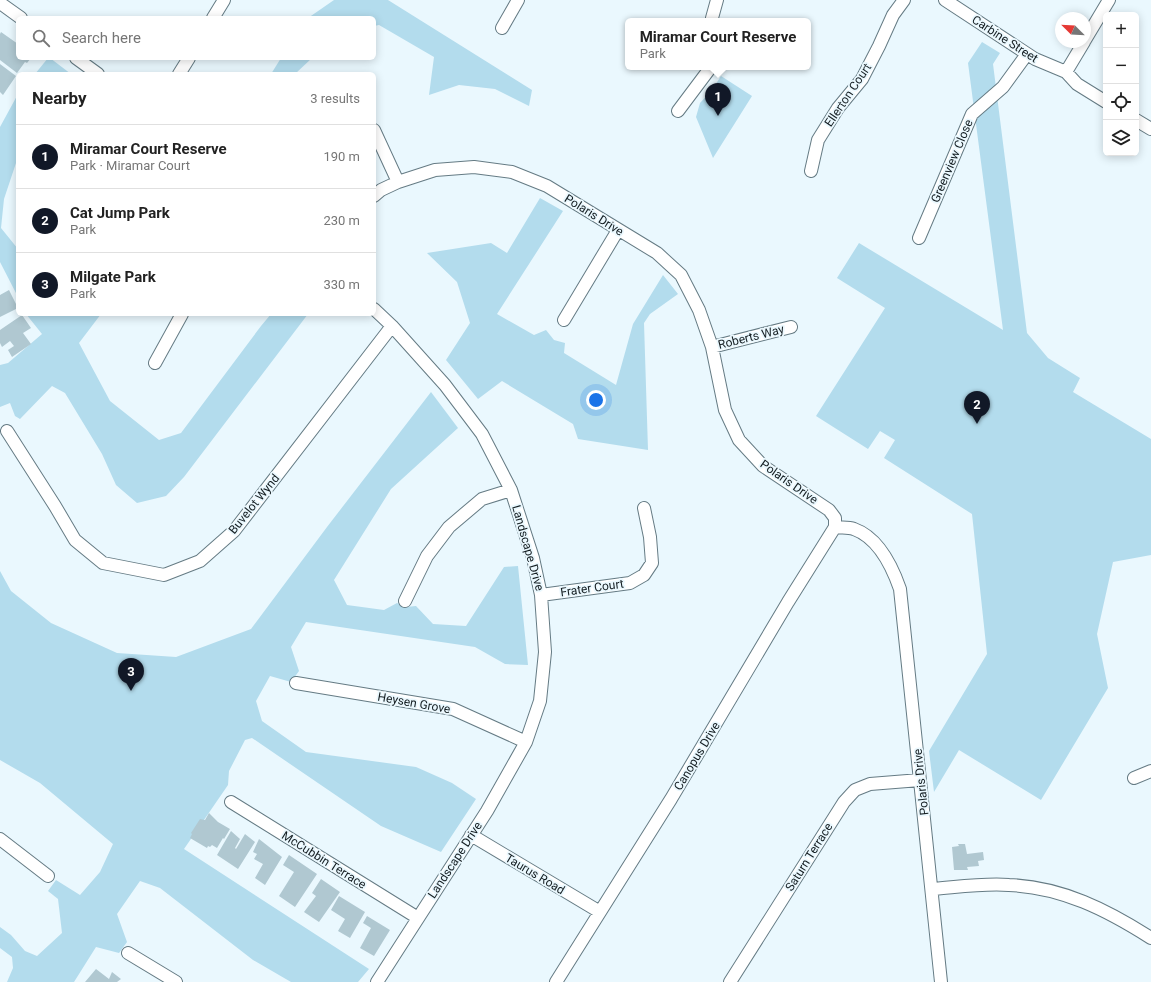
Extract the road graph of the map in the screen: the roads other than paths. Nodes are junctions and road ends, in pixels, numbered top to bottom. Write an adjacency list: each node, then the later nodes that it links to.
1 (224, 0): 9 (street)
2 (518, 0): 11 (street)
3 (717, 0): 10 (street)
4 (904, 0): 26 (street, Ellerton Court)
5 (945, 0): 14 (street, Carbine Street)
6 (1110, 0): 12 (street)
7 (0, 3): 8 (street)
8 (18, 16)
9 (214, 16)
10 (712, 18)
11 (502, 28)
12 (1091, 30)
13 (1080, 48): 20 (street)
14 (1027, 54): 20 (street, Carbine Street); 30 (street, Greenview Close)
15 (79, 60): 18 (street)
16 (188, 60): 19 (street)
17 (709, 70): 22 (street)
18 (95, 72)
19 (180, 72)
20 (1066, 72): 21 (street, Carbine Street)
21 (1103, 100)
22 (678, 111)
23 (1139, 122): 24 (street)
24 (1151, 129)
25 (376, 134): 27 (street)
26 (811, 171)
27 (398, 182): 28 (street, Polaris Drive); 29 (street, Polaris Drive)
28 (376, 194)
29 (618, 230): 33 (street); 36 (street, Polaris Drive)
30 (920, 238)
31 (376, 311): 34 (street, Landscape Drive)
32 (181, 316): 37 (street)
33 (564, 320)
34 (392, 326): 38 (street, Buvelot Wynd); 39 (street, Landscape Drive)
35 (791, 327): 36 (street, Roberts Way)
36 (712, 347): 41 (street, Polaris Drive)
37 (155, 363)
38 (7, 431)
39 (511, 490): 42 (street, Landscape Drive); 43 (street)
40 (644, 508): 42 (street, Frater Court)
41 (835, 528): 48 (street, Polaris Drive); 54 (street, Canopus Drive)
42 (541, 595): 45 (street, Landscape Drive)
43 (405, 601)
44 (296, 683): 45 (street, Heysen Grove)
45 (526, 742): 50 (street, Landscape Drive)
46 (1151, 771): 47 (street)
47 (1134, 778)
48 (920, 780): 53 (street, Polaris Drive); 61 (street, Saturn Terrace)
49 (231, 802): 55 (street, McCubbin Terrace)
50 (471, 835): 54 (street, Taurus Road); 55 (street, Landscape Drive)
51 (0, 839): 52 (street)
52 (48, 876)
53 (932, 889): 56 (street); 62 (street, Polaris Drive)
54 (600, 912): 60 (street, Canopus Drive)
55 (418, 918): 59 (street, Landscape Drive)
56 (1151, 938)
57 (128, 953): 58 (street)
58 (176, 982)
59 (377, 982)
60 (556, 982)
61 (730, 982)
62 (941, 982)

